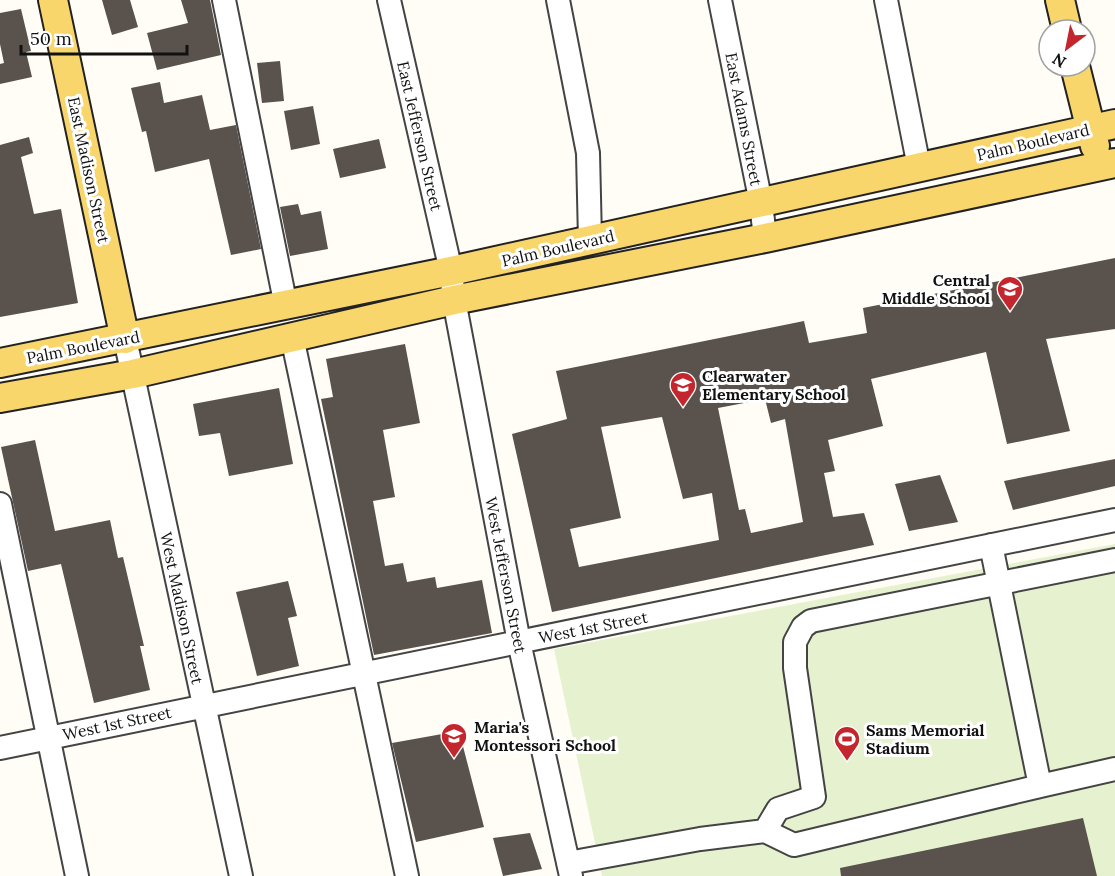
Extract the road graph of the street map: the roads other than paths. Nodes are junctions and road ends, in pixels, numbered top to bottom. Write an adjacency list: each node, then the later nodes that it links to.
1 (53, 0): 21 (main road, East Madison Street)
2 (224, 0): 19 (street)
3 (389, 0): 17 (street, East Jefferson Street)
4 (558, 0): 16 (street)
5 (720, 0): 13 (street, East Adams Street)
6 (886, 0): 12 (street)
7 (1060, 0): 8 (main road)
8 (1064, 18)
9 (1080, 78): 10 (main road)
10 (1102, 127): 11 (main road); 12 (main road, Palm Boulevard)
11 (1107, 164): 14 (main road, Palm Boulevard)
12 (919, 167): 13 (main road, Palm Boulevard); 14 (main road)
13 (761, 202): 15 (street, East Adams Street); 16 (main road, Palm Boulevard)
14 (930, 203): 15 (main road, Palm Boulevard)
15 (765, 238): 18 (main road, Palm Boulevard)
16 (590, 240): 17 (main road, Palm Boulevard)
17 (452, 272): 18 (street, West Jefferson Street); 19 (main road, Palm Boulevard)
18 (454, 300): 20 (main road, Palm Boulevard); 30 (street, West Jefferson Street)
19 (286, 306): 21 (main road, Palm Boulevard)
20 (292, 337): 23 (main road, Palm Boulevard); 31 (street)
21 (125, 339): 22 (main road, Palm Boulevard); 23 (street, West Madison Street)
22 (0, 363)
23 (133, 374): 24 (main road, Palm Boulevard); 32 (street, West Madison Street)
24 (0, 398)
25 (0, 504): 33 (street)
26 (1115, 520): 27 (street, West 1st Street)
27 (991, 545): 29 (street); 30 (street, West 1st Street)
28 (1115, 560): 29 (street)
29 (999, 585): 36 (street); 37 (street)
30 (519, 642): 31 (street, West 1st Street); 38 (street, West Jefferson Street)
31 (364, 673): 32 (street, West 1st Street); 41 (street)
32 (202, 706): 33 (street, West 1st Street); 40 (street, West Madison Street)
33 (50, 737): 34 (street, West 1st Street); 39 (street)
34 (0, 747)
35 (1115, 769): 36 (street)
36 (1040, 786): 37 (street)
37 (765, 831): 38 (street)
38 (570, 869)
39 (77, 876)
40 (241, 876)
41 (407, 876)

